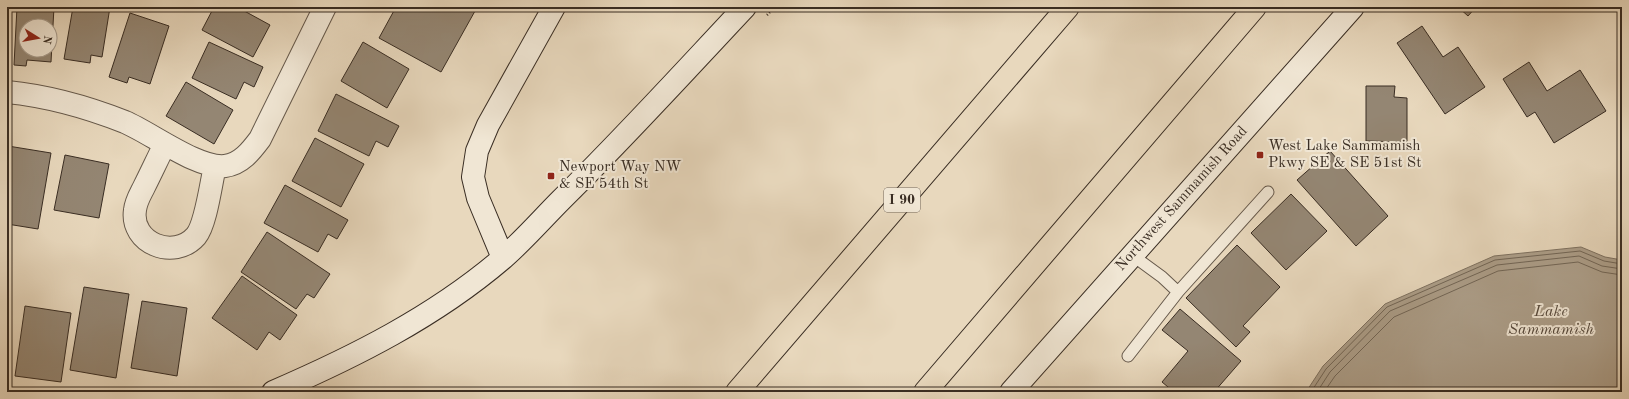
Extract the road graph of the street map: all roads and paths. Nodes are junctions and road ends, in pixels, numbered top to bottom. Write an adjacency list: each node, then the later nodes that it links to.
1 (325, 7): 9 (street)
2 (554, 7): 12 (street)
3 (745, 7): 12 (street)
4 (1068, 7): 16 (highway, I 90)
5 (1255, 7): 17 (highway)
6 (1353, 7): 11 (street, Northwest Sammamish Road)
7 (7, 92): 8 (street)
8 (165, 144): 9 (street); 9 (street)
9 (215, 166)
10 (1268, 192): 13 (lane)
11 (1132, 255): 13 (lane); 18 (street, Northwest Sammamish Road)
12 (503, 258): 15 (street)
13 (1178, 292): 14 (lane)
14 (1128, 356)
15 (273, 392)
16 (737, 392)
17 (925, 392)
18 (1011, 392)

